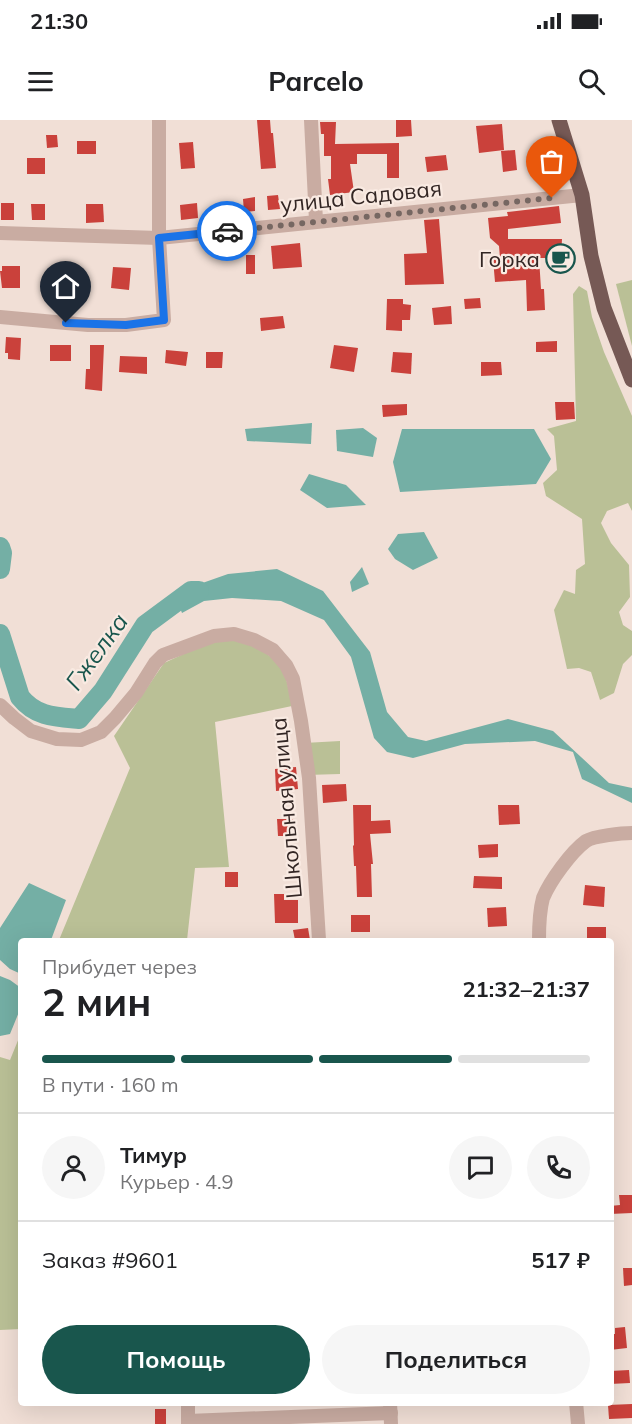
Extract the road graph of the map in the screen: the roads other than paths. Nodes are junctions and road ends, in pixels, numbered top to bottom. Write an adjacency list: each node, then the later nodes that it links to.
1 (159, 120): 7 (street)
2 (310, 120): 5 (street)
3 (559, 120): 4 (main road)
4 (582, 195): 5 (street, улица Садовая); 9 (main road)
5 (316, 221): 7 (street, улица Садовая)
6 (0, 233): 7 (street, улица Садовая)
7 (159, 238): 8 (street)
8 (0, 317)
9 (632, 380)
10 (0, 705): 12 (street, Школьная улица)
11 (632, 833): 13 (street)
12 (319, 938)
13 (539, 938)
14 (188, 1406): 17 (street)
15 (576, 1406): 18 (street)
16 (391, 1413): 17 (street)
17 (188, 1422)
18 (578, 1424)

